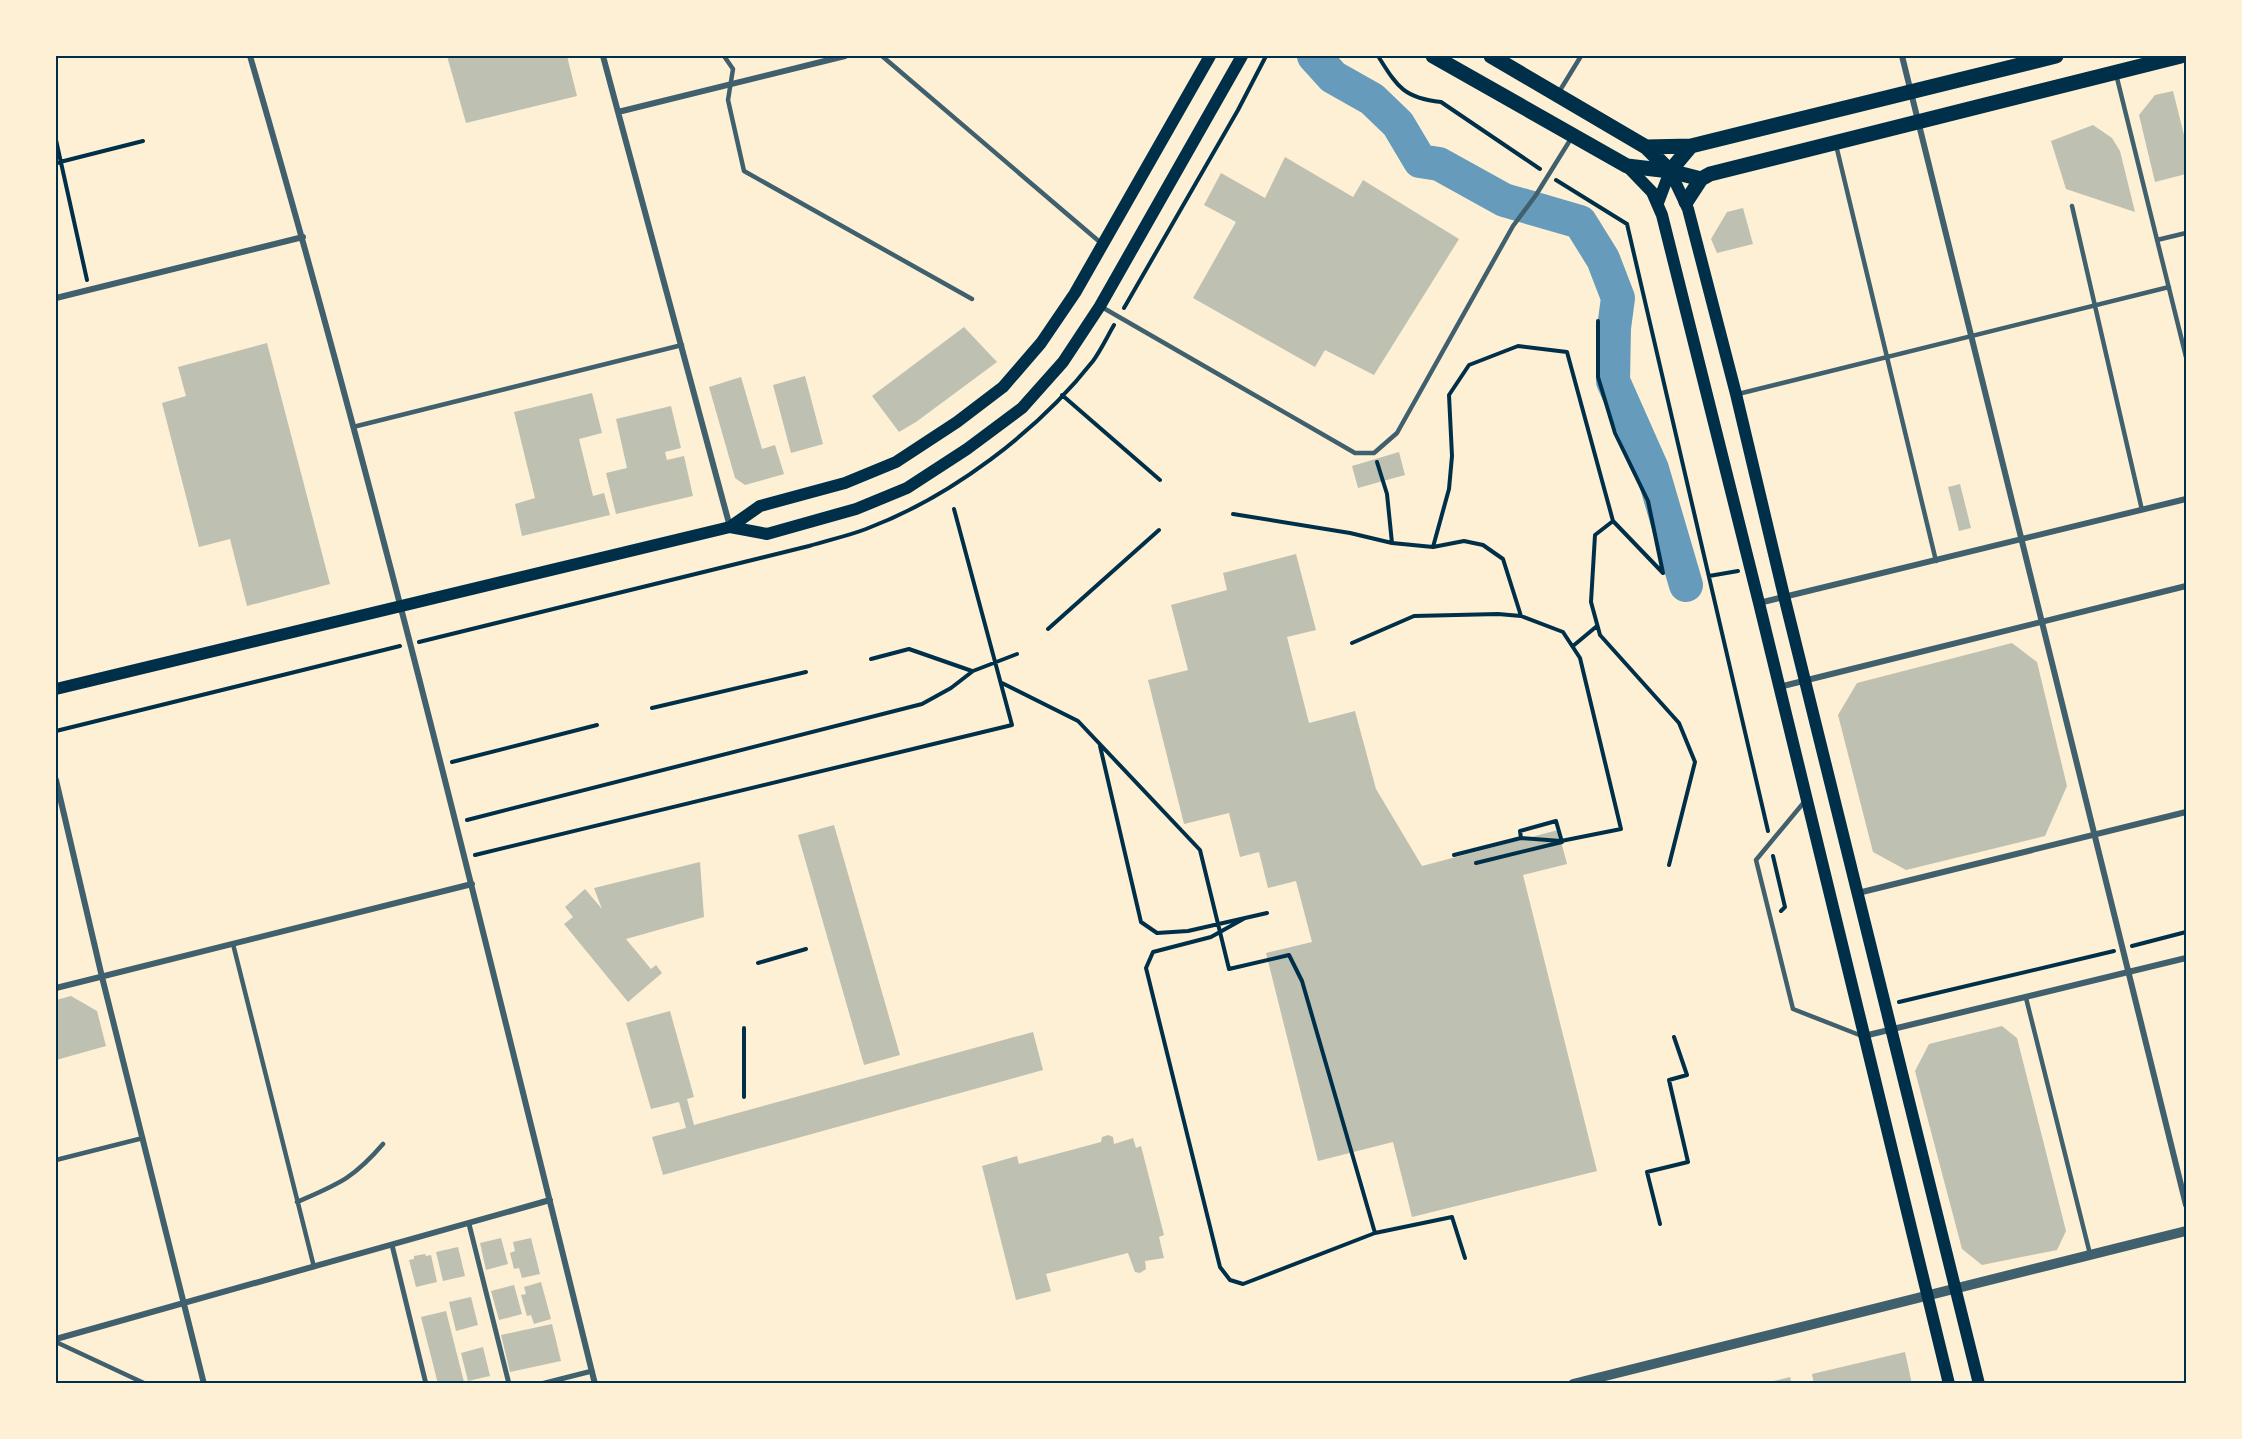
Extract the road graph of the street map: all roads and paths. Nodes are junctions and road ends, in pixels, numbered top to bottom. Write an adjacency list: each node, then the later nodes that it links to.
1 (250, 56): 37 (street)
2 (603, 56): 20 (street)
3 (724, 56): 17 (lane)
4 (845, 56): 17 (street)
5 (882, 56): 39 (lane)
6 (1210, 56): 39 (main road)
7 (1242, 56): 45 (main road)
8 (1266, 56): 46 (path)
9 (1378, 56): 31 (path)
10 (1433, 56): 22 (main road)
11 (1491, 56): 19 (main road)
12 (1581, 56): 19 (lane)
13 (1902, 56): 18 (street)
14 (2056, 56): 18 (main road)
15 (2181, 56): 16 (main road)
16 (2116, 72): 21 (main road); 38 (lane)
17 (729, 84): 20 (street); 43 (lane)
18 (1910, 92): 21 (street); 26 (main road)
19 (1558, 94): 27 (main road)
20 (618, 112): 49 (street)
21 (1918, 122): 25 (main road); 48 (street)
22 (1572, 135): 29 (main road); 31 (lane)
23 (56, 140): 28 (path)
24 (143, 141): 28 (path)
25 (1835, 142): 32 (main road); 50 (lane)
26 (1691, 146): 27 (main road); 30 (main road)
27 (1646, 147): 30 (main road)
28 (58, 162): 41 (path)
29 (1627, 166): 30 (main road); 34 (main road)
30 (1670, 171): 32 (main road); 33 (main road); 34 (main road)
31 (1548, 174): 55 (lane); 100 (path)
32 (1701, 179): 33 (main road)
33 (1686, 202): 52 (main road)
34 (1658, 203): 70 (main road)
35 (2072, 206): 44 (lane)
36 (2187, 232): 38 (lane)
37 (303, 237): 41 (street); 54 (street)
38 (2157, 240): 40 (lane)
39 (1103, 244): 62 (main road)
40 (2169, 287): 44 (lane); 51 (lane)
41 (90, 290): 42 (street)
42 (56, 298)
43 (972, 299)
44 (2095, 305): 48 (lane); 59 (lane)
45 (1100, 306): 46 (lane); 62 (main road)
46 (1119, 317): 53 (path); 55 (lane)
47 (1598, 321): 61 (path)
48 (1970, 336): 50 (lane); 64 (street)
49 (682, 345): 54 (lane); 62 (street)
50 (1887, 357): 52 (lane); 67 (lane)
51 (2187, 357)
52 (1736, 394): 69 (main road)
53 (1062, 395): 56 (path); 76 (path)
54 (353, 427): 71 (street)
55 (1374, 453): 65 (path)
56 (1160, 480)
57 (2187, 499): 59 (street)
58 (954, 509): 82 (path)
59 (2142, 510): 64 (street)
60 (1233, 514): 65 (path)
61 (1613, 521): 66 (path); 74 (path)
62 (730, 527): 71 (main road)
63 (1159, 530): 75 (path)
64 (2021, 539): 67 (street); 73 (street)
65 (1392, 543): 66 (path)
66 (1433, 547): 72 (path)
67 (1936, 561): 69 (street)
68 (2187, 586): 73 (street)
69 (1784, 596): 70 (street); 85 (main road)
70 (1760, 603): 87 (main road)
71 (400, 606): 88 (main road); 93 (street)
72 (1521, 616): 77 (path); 78 (path)
73 (2042, 622): 85 (street); 98 (street)
74 (1597, 626): 78 (path); 104 (path)
75 (1048, 629)
76 (431, 639)
77 (1352, 643)
78 (1573, 646): 99 (path)
79 (387, 650): 91 (path)
80 (1017, 654): 82 (path)
81 (871, 659): 84 (path)
82 (997, 663): 84 (path); 86 (path)
83 (806, 672): 89 (path)
84 (973, 672): 97 (path)
85 (1805, 681): 87 (street); 106 (main road)
86 (1002, 683): 92 (path); 102 (path)
87 (1779, 687): 95 (main road)
88 (56, 689)
89 (652, 708)
90 (597, 725): 93 (path)
91 (56, 730)
92 (1100, 745): 108 (path); 136 (path)
93 (440, 765): 97 (street)
94 (56, 780): 118 (street)
95 (1806, 799): 100 (lane); 124 (main road)
96 (2187, 812): 98 (street)
97 (456, 823): 102 (street)
98 (2095, 834): 106 (street); 117 (street)
99 (1521, 838): 101 (path); 103 (path)
100 (1770, 843): 109 (path); 109 (lane)
101 (1454, 855)
102 (465, 858): 105 (street)
103 (1476, 863)
104 (1669, 865)
105 (472, 884): 111 (street); 130 (street)
106 (1857, 893): 123 (main road)
107 (1267, 913): 108 (path)
108 (1245, 918): 136 (path)
109 (1772, 922): 124 (lane)
110 (2187, 933): 112 (path)
111 (233, 944): 118 (street); 131 (lane)
112 (2135, 945)
113 (806, 949): 116 (path)
114 (2102, 953): 121 (path)
115 (2187, 958): 117 (street)
116 (758, 963)
117 (2129, 973): 120 (street); 132 (street)
118 (102, 977): 119 (street); 127 (street)
119 (56, 988)
120 (2026, 998): 123 (street); 138 (lane)
121 (1912, 999)
122 (744, 1028): 126 (path)
123 (1891, 1030): 124 (street); 141 (main road)
124 (1864, 1036): 142 (main road)
125 (1674, 1037): 134 (path)
126 (744, 1097)
127 (143, 1138): 129 (lane); 143 (street)
128 (383, 1144): 131 (lane)
129 (56, 1160)
130 (550, 1200): 133 (street); 145 (street)
131 (297, 1202): 140 (lane)
132 (2187, 1205)
133 (469, 1224): 137 (street); 150 (street)
134 (1660, 1224)
135 (2187, 1231): 138 (street)
136 (1375, 1233): 139 (path)
137 (392, 1245): 140 (street); 149 (street)
138 (2090, 1254): 141 (street)
139 (1465, 1258)
140 (314, 1267): 143 (street)
141 (1956, 1289): 142 (street); 155 (main road)
142 (1928, 1296): 146 (street); 154 (main road)
143 (185, 1303): 144 (street); 148 (street)
144 (56, 1340): 147 (lane)
145 (592, 1371): 151 (street); 152 (street)
146 (1593, 1381): 153 (street)
147 (146, 1383)
148 (204, 1383)
149 (426, 1383)
150 (509, 1383)
151 (541, 1383)
152 (595, 1383)
153 (1573, 1383)
154 (1948, 1383)
155 (1979, 1383)

